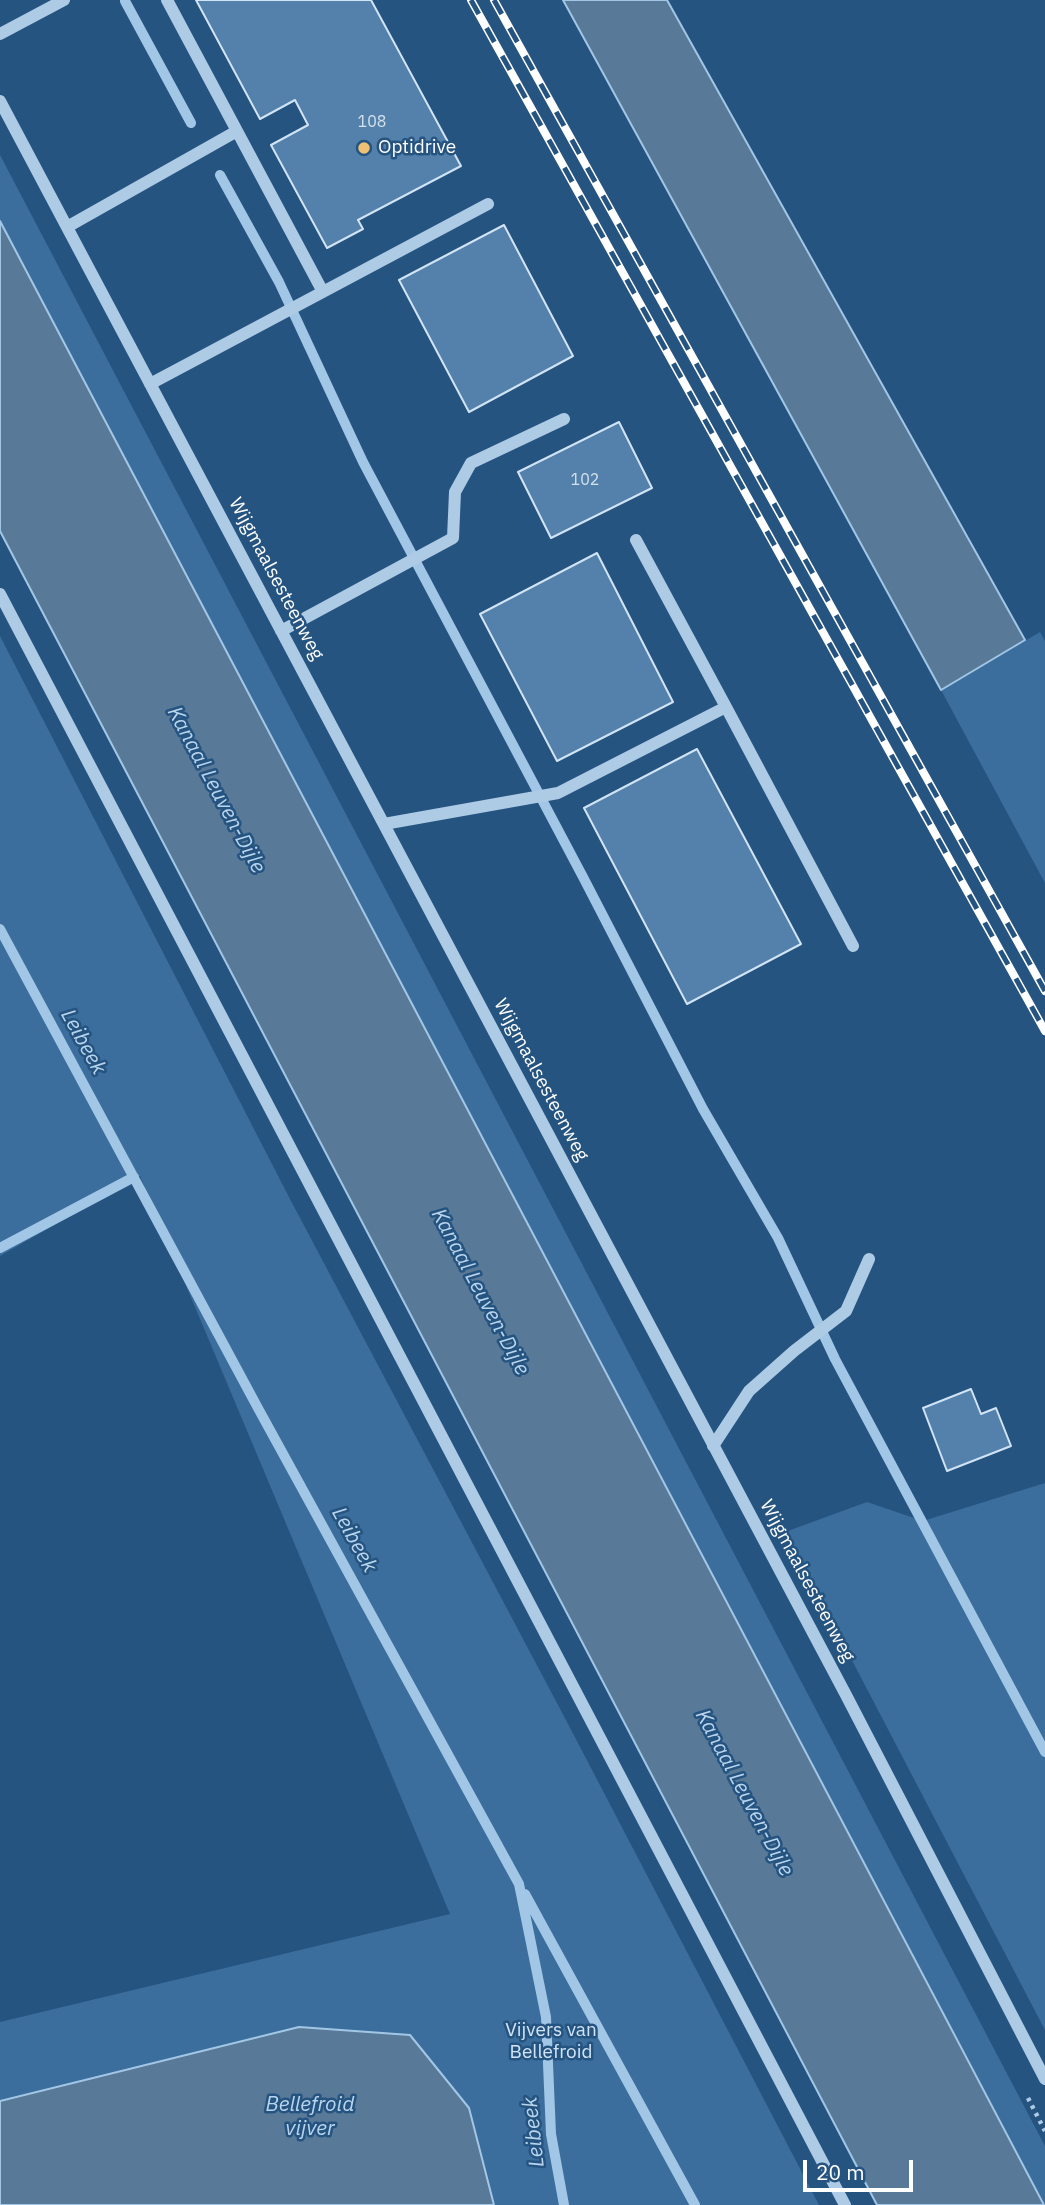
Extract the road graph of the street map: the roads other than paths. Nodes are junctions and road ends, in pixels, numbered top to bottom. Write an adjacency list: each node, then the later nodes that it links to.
1 (64, 0): 3 (street)
2 (167, 0): 5 (street)
3 (0, 34)
4 (0, 101): 7 (street, Wijgmaalsesteenweg)
5 (237, 131): 7 (street); 8 (street)
6 (488, 204): 8 (street)
7 (67, 227): 9 (street, Wijgmaalsesteenweg)
8 (323, 292): 9 (street)
9 (150, 384): 13 (street, Wijgmaalsesteenweg)
10 (564, 419): 13 (street)
11 (636, 540): 14 (street)
12 (0, 594): 20 (street)
13 (281, 631): 15 (street, Wijgmaalsesteenweg)
14 (726, 707): 15 (street); 16 (street)
15 (384, 824): 18 (street, Wijgmaalsesteenweg)
16 (853, 946)
17 (869, 1259): 18 (street)
18 (713, 1446): 19 (street, Wijgmaalsesteenweg)
19 (1045, 2079)
20 (845, 2205)

